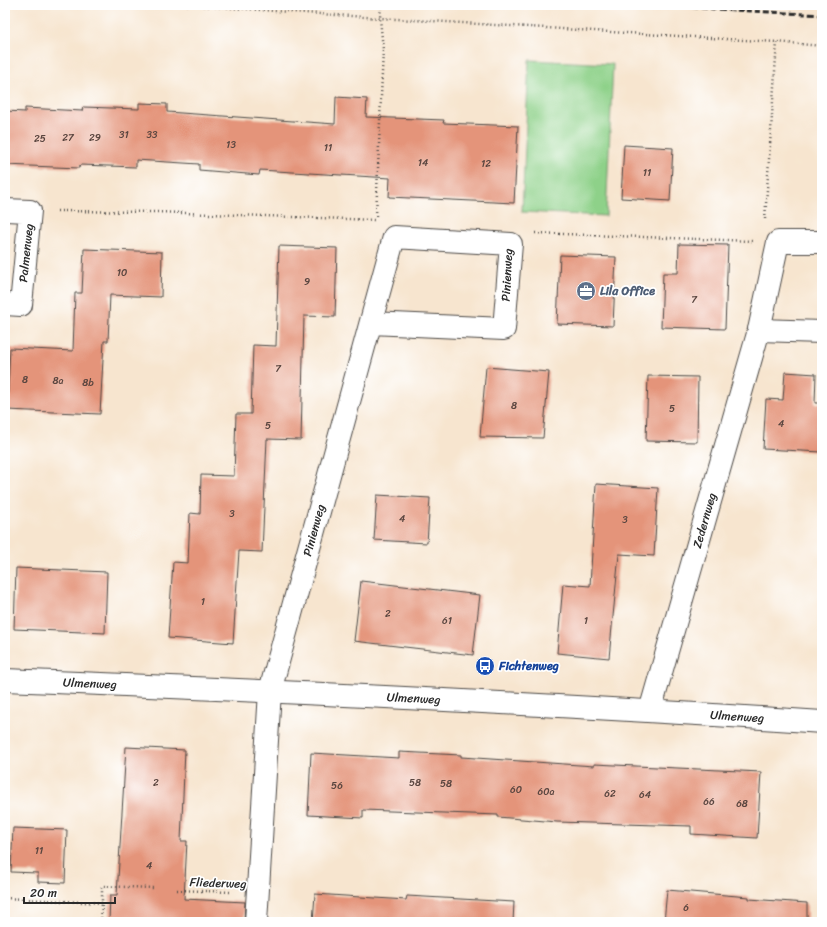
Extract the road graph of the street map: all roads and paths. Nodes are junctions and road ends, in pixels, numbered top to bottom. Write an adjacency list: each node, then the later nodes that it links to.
1 (187, 5): 3 (path)
2 (381, 5): 3 (path)
3 (380, 18): 4 (path); 7 (path)
4 (777, 42): 5 (path); 8 (path)
5 (822, 46)
6 (5, 210): 7 (street, Palmenweg)
7 (30, 211): 11 (street, Palmenweg)
8 (770, 242): 9 (street); 10 (path); 13 (street, Zedernweg)
9 (822, 242)
10 (511, 244): 12 (street, Pinienweg); 12 (street, Pinienweg)
11 (5, 304)
12 (371, 323): 16 (street, Pinienweg)
13 (759, 330): 14 (street); 17 (street, Zedernweg)
14 (822, 332)
15 (5, 680): 16 (street, Ulmenweg)
16 (270, 691): 17 (street, Ulmenweg); 21 (street)
17 (650, 711): 18 (street, Ulmenweg)
18 (822, 722)
19 (153, 888): 23 (path)
20 (177, 890): 21 (path, Fliederweg)
21 (257, 893): 25 (street)
22 (5, 898): 23 (path)
23 (102, 903): 24 (path)
24 (101, 922)
25 (256, 922)

